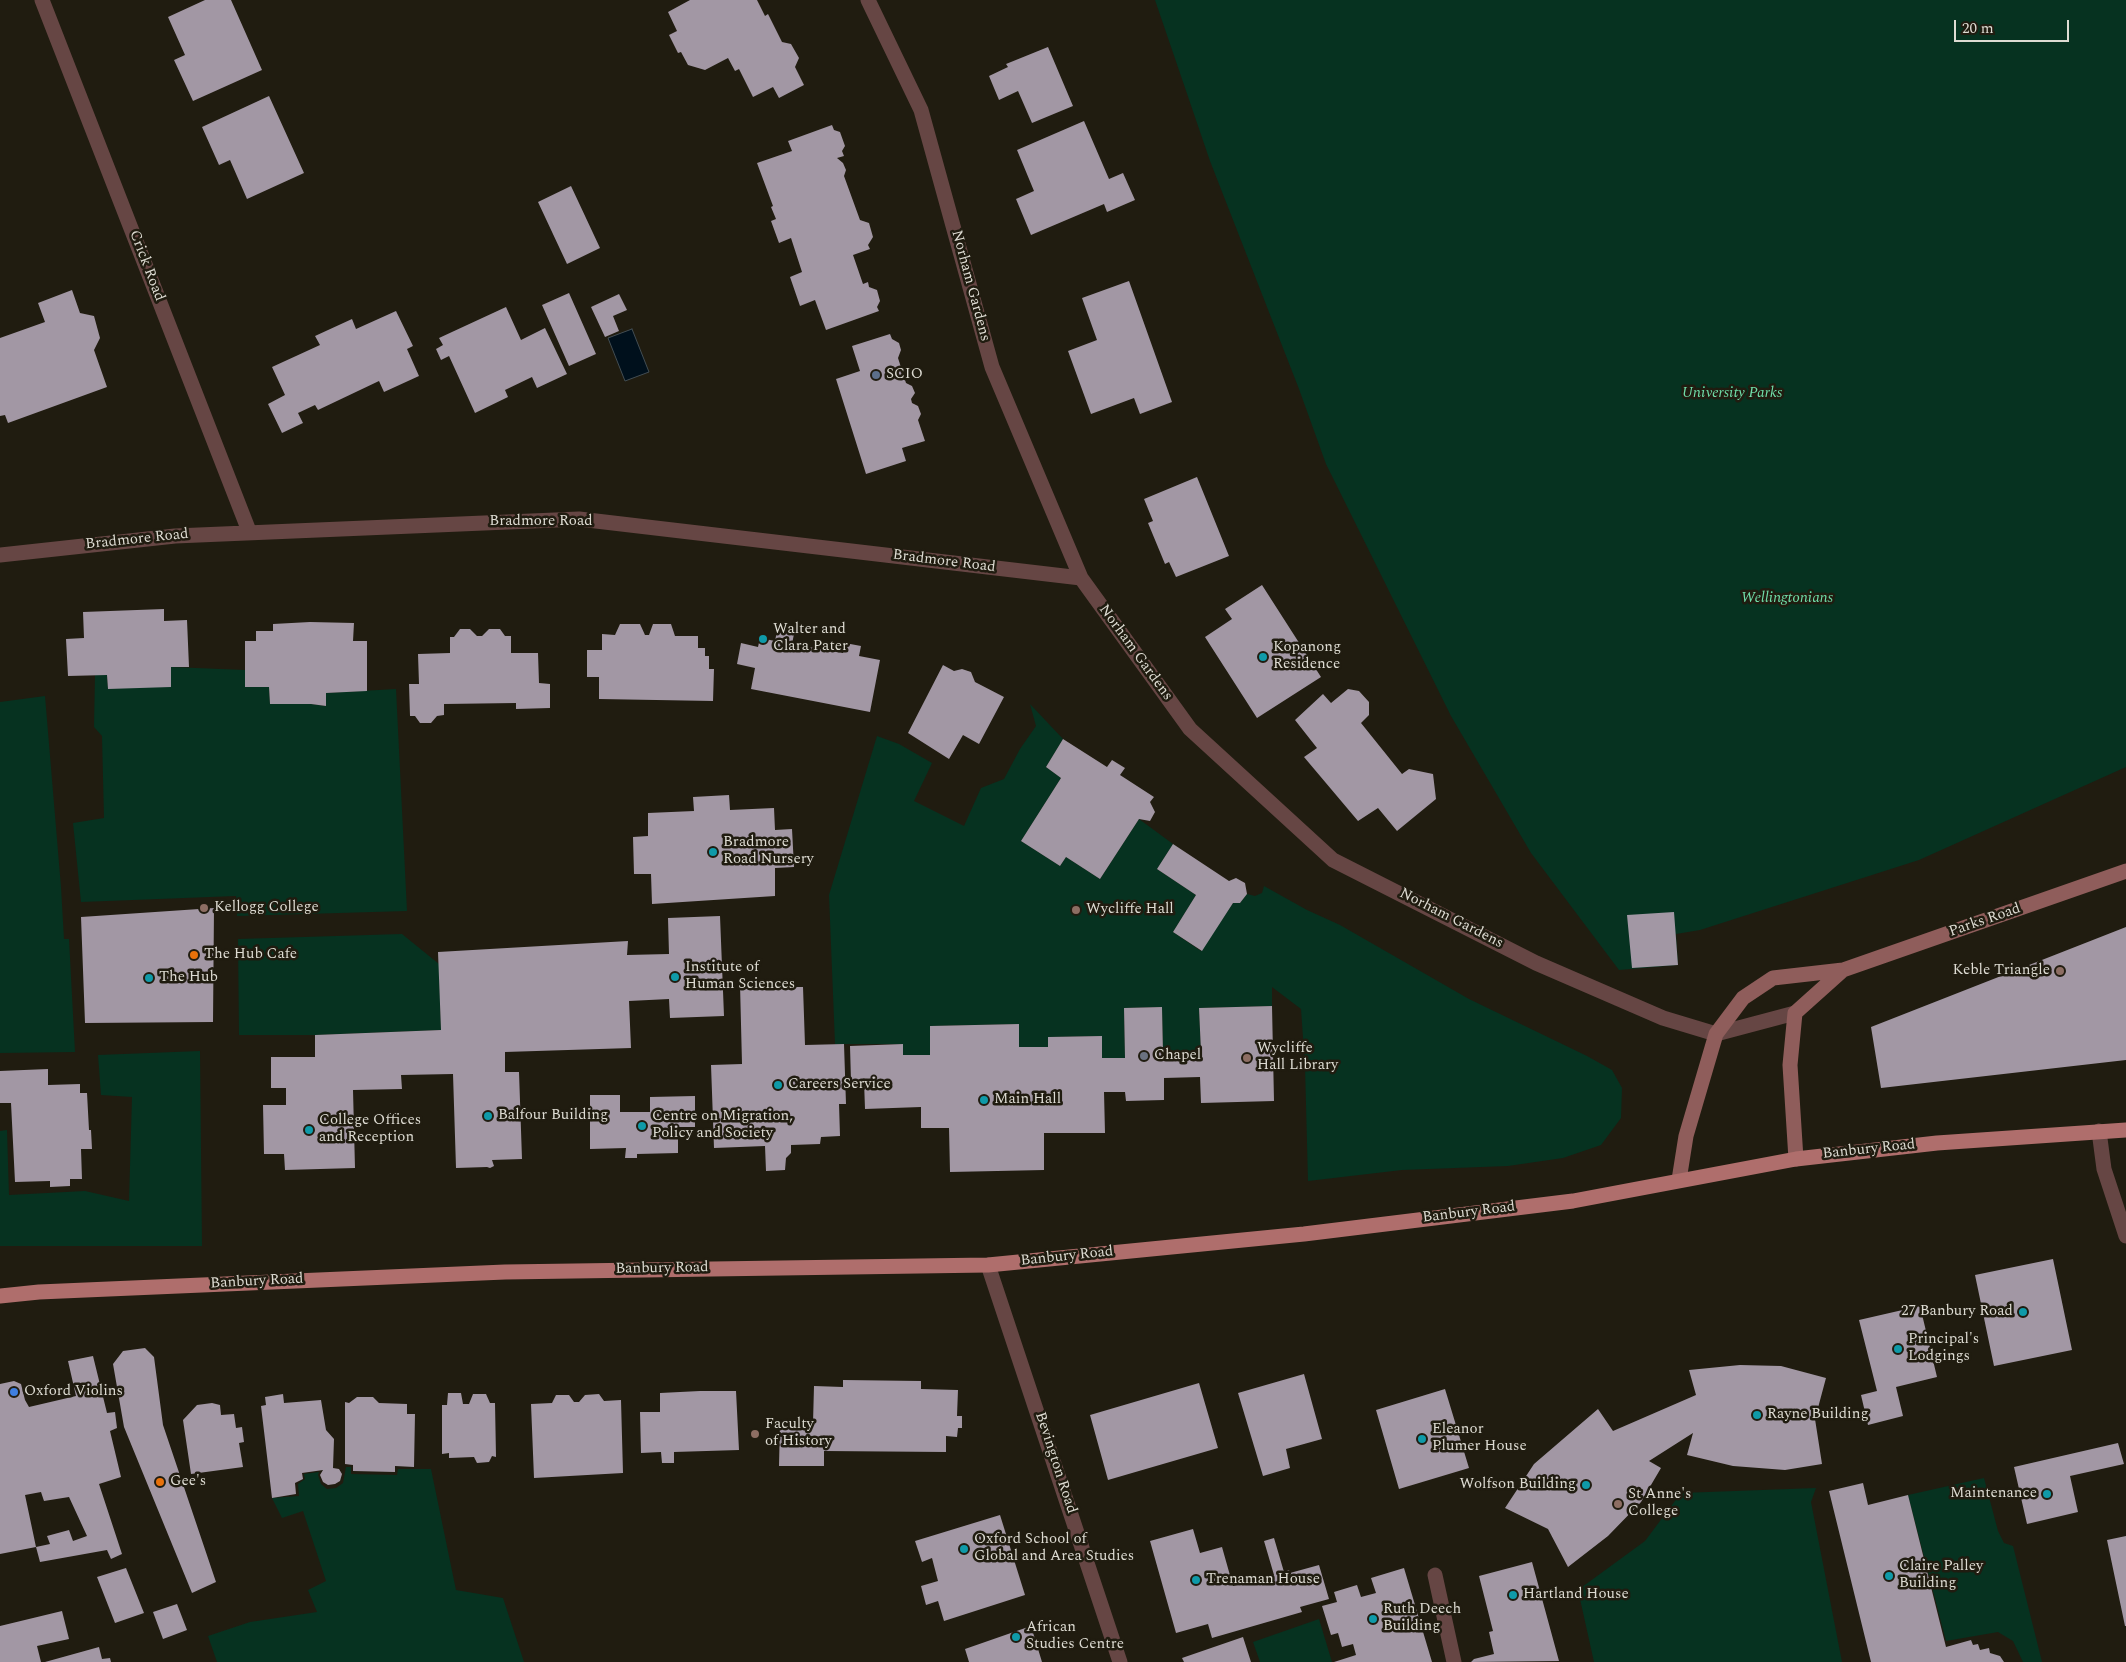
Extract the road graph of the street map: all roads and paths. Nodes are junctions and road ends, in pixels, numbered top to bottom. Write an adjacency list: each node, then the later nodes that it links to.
1 (42, 0): 3 (street, Crick Road)
2 (868, 0): 5 (street, Norham Gardens)
3 (250, 531): 4 (street, Bradmore Road); 5 (street, Bradmore Road)
4 (0, 555)
5 (1081, 578): 9 (street, Norham Gardens)
6 (2126, 871): 7 (street, Parks Road)
7 (1843, 970): 8 (street, Parks Road); 9 (street, Parks Road)
8 (1795, 1012): 9 (street, Parks Road); 12 (street)
9 (1716, 1034): 13 (street, Parks Road)
10 (2126, 1130): 11 (main road, Banbury Road)
11 (2098, 1131): 12 (main road, Banbury Road); 14 (street)
12 (1796, 1158): 13 (main road, Banbury Road)
13 (1679, 1180): 15 (main road, Banbury Road)
14 (2126, 1236)
15 (988, 1265): 16 (main road, Banbury Road); 18 (street, Bevington Road)
16 (0, 1296)
17 (1434, 1575): 19 (street)
18 (1120, 1662)
19 (1454, 1662)

